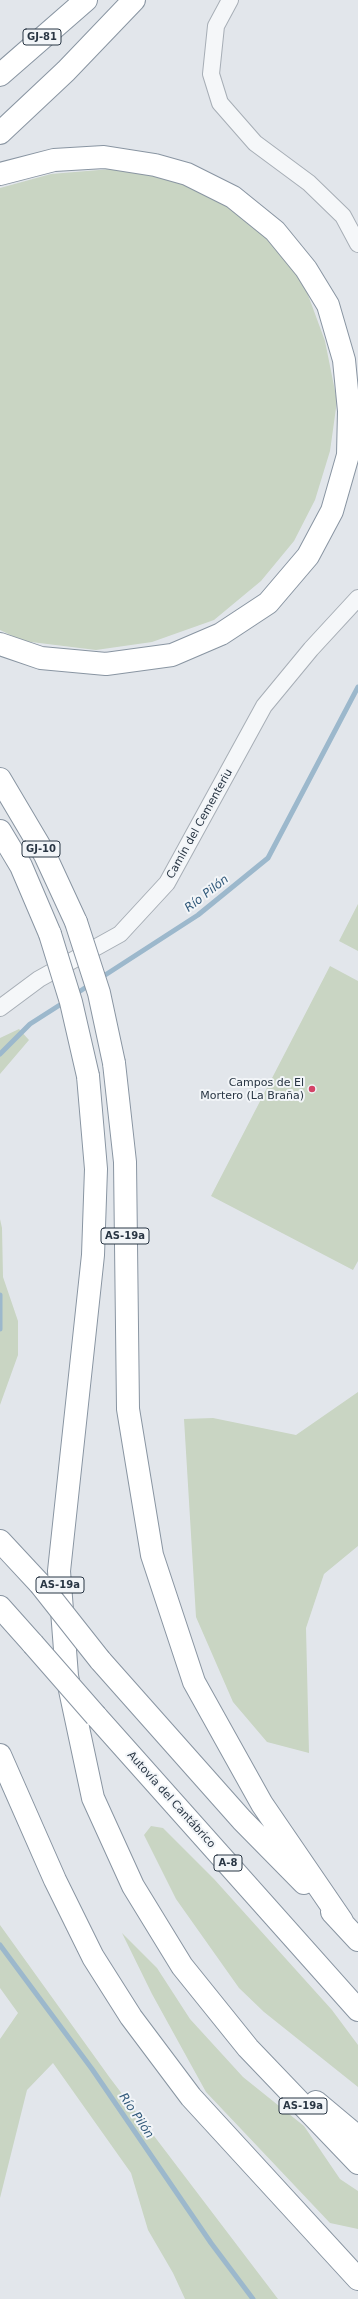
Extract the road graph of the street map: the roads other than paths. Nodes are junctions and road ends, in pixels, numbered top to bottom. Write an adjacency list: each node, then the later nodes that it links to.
1 (86, 0): 4 (highway, GJ-81)
2 (134, 0): 5 (highway)
3 (230, 0): 7 (street)
4 (0, 75)
5 (0, 133)
6 (0, 174): 9 (highway)
7 (358, 244)
8 (358, 598): 12 (street, Camín del Cementeriu)
9 (0, 644)
10 (0, 779): 13 (highway, GJ-10, bridge)
11 (0, 831): 14 (highway, GJ-10, bridge)
12 (0, 1008)
13 (114, 1063): 18 (highway, AS-19a)
14 (88, 1076): 21 (highway, AS-19a)
15 (0, 1541): 18 (highway, bridge)
16 (0, 1608): 20 (highway, Autovía del Cantábrico / A-8, bridge)
17 (0, 1755): 24 (highway)
18 (342, 1921): 19 (highway)
19 (358, 1940)
20 (358, 2010)
21 (248, 2048): 22 (highway); 23 (highway, AS-19a)
22 (358, 2137)
23 (358, 2164)
24 (358, 2278)

